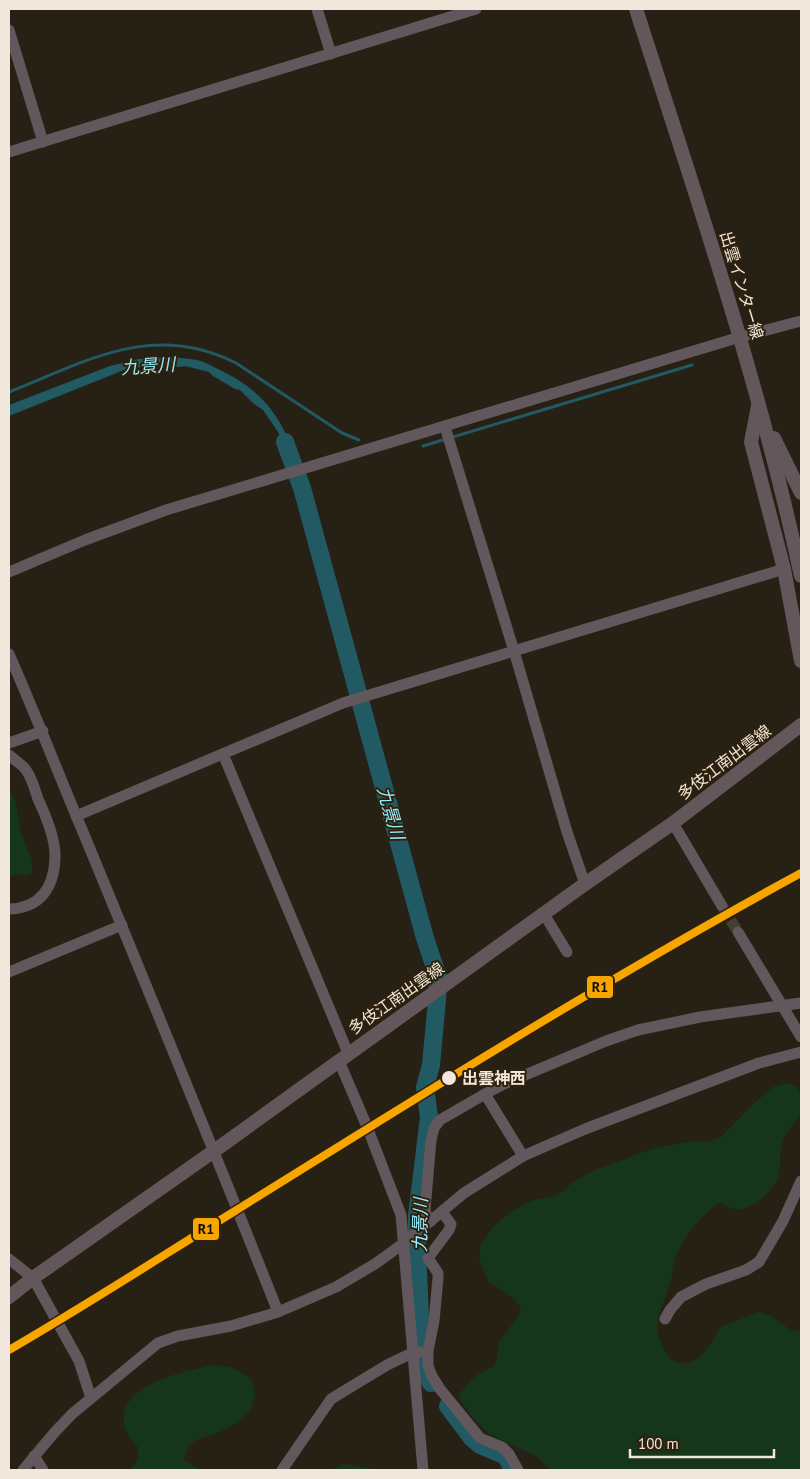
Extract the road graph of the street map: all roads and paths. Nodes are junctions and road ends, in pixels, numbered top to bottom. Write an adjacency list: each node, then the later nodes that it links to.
1 (317, 9): 5 (street)
2 (476, 9): 5 (street)
3 (636, 9): 9 (main road, 出雲インター線)
4 (9, 30): 6 (street)
5 (331, 54): 6 (street)
6 (43, 142): 7 (street)
7 (9, 152)
8 (801, 321): 9 (street)
9 (740, 337): 10 (main road, 出雲インター線); 12 (street)
10 (758, 402): 11 (main road, 出雲インター線); 14 (main road)
11 (762, 415): 13 (main road); 16 (main road, 出雲インター線)
12 (445, 427): 15 (street); 17 (street)
13 (801, 493)
14 (784, 569): 17 (street); 19 (main road)
15 (9, 572)
16 (801, 576)
17 (514, 651): 23 (street); 27 (street)
18 (9, 654): 21 (street)
19 (801, 661)
20 (801, 725): 26 (main road, 多伎江南出雲線)
21 (43, 731): 22 (street); 25 (street)
22 (9, 743)
23 (223, 754): 25 (street); 39 (street)
24 (9, 755): 29 (street)
25 (76, 816): 31 (street)
26 (673, 823): 27 (main road, 多伎江南出雲線); 28 (street)
27 (585, 884): 30 (main road, 多伎江南出雲線)
28 (722, 906)
29 (9, 909)
30 (544, 914): 33 (street); 39 (main road, 多伎江南出雲線)
31 (122, 925): 34 (street); 41 (street)
32 (738, 932): 36 (street)
33 (567, 952)
34 (9, 972)
35 (801, 1003): 36 (street)
36 (782, 1006): 37 (street); 40 (street)
37 (801, 1037)
38 (801, 1052): 42 (street)
39 (344, 1057): 41 (main road, 多伎江南出雲線); 46 (street)
40 (485, 1094): 42 (street); 45 (street)
41 (214, 1151): 48 (main road, 多伎江南出雲線); 50 (street)
42 (523, 1156): 44 (street)
43 (801, 1181): 51 (street)
44 (442, 1212): 45 (street); 52 (street)
45 (431, 1221): 46 (street)
46 (404, 1243): 50 (street); 52 (street)
47 (9, 1259): 48 (street)
48 (33, 1278): 49 (main road, 多伎江南出雲線); 53 (street)
49 (9, 1297)
50 (278, 1312): 53 (street)
51 (665, 1319)
52 (421, 1352): 57 (street); 58 (street); 59 (street)
53 (91, 1398): 54 (street)
54 (34, 1456): 55 (street); 56 (street)
55 (23, 1470)
56 (43, 1470)
57 (282, 1470)
58 (423, 1470)
59 (518, 1470)

